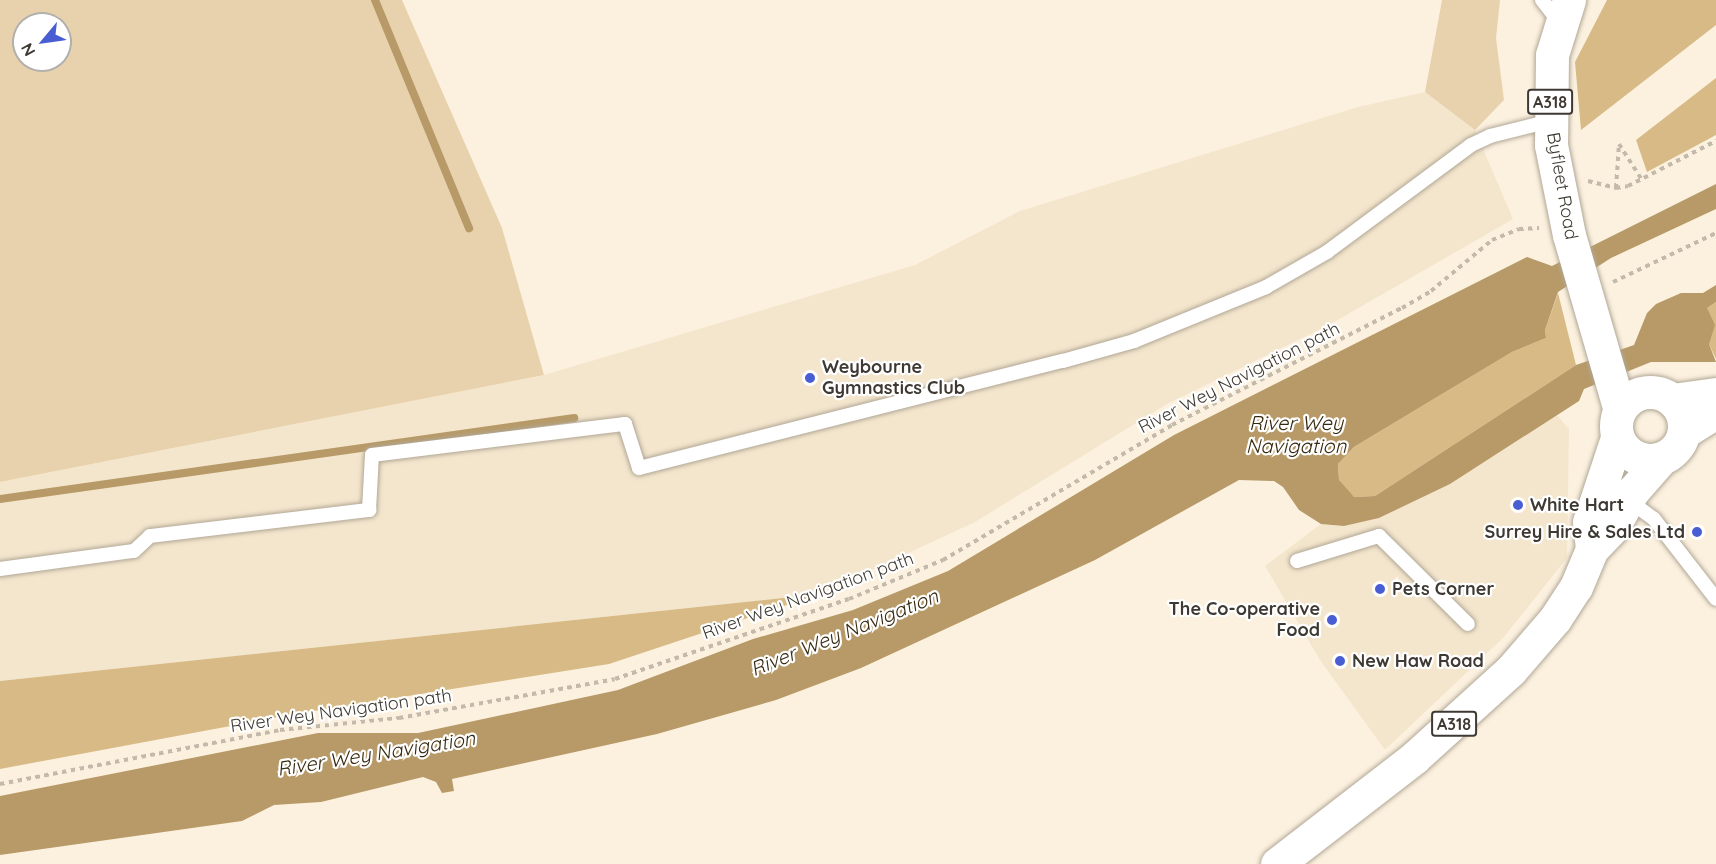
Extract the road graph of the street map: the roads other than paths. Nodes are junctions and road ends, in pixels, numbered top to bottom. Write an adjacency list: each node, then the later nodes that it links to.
1 (1557, 8): 2 (main road, Byfleet Road / A318)
2 (1550, 121): 4 (main road, Byfleet Road / A318); 11 (lane)
3 (1716, 394): 4 (main road)
4 (1635, 401): 6 (main road, Byfleet Road); 7 (main road); 9 (main road, A318)
5 (1716, 412): 6 (main road)
6 (1684, 432): 7 (main road)
7 (1661, 459): 8 (main road, A318)
8 (1628, 500): 9 (main road, A318); 12 (lane)
9 (1592, 549): 14 (main road, A318)
10 (1297, 561): 13 (lane)
11 (0, 569)
12 (1716, 599)
13 (1468, 624)
14 (1277, 864)

